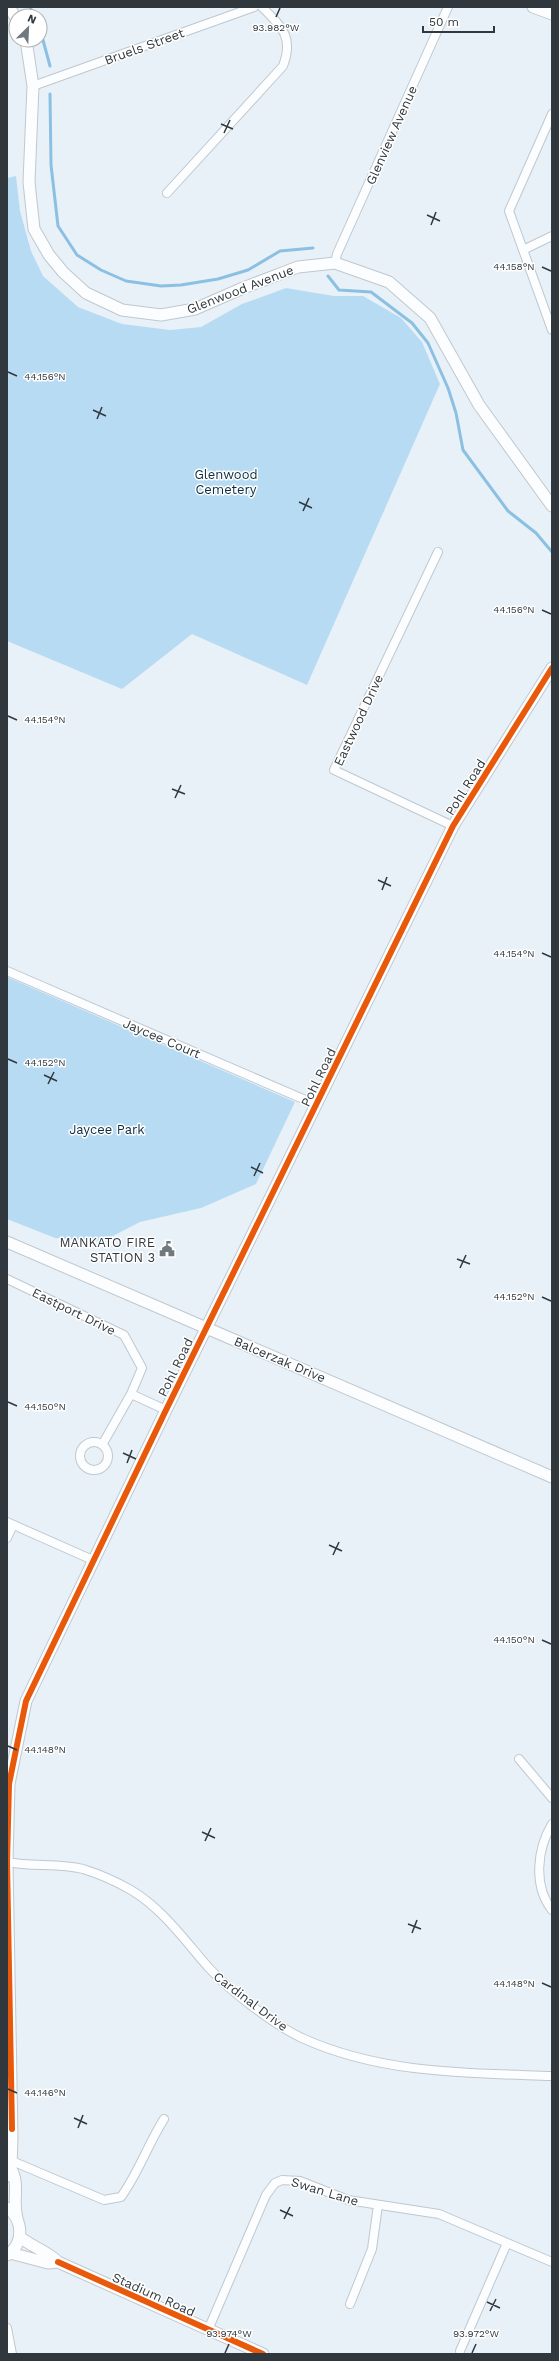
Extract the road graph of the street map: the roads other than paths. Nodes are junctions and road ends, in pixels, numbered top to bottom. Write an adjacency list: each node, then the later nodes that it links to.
1 (254, 7): 7 (street, Bruels Street)
2 (262, 7): 9 (street)
3 (448, 7): 12 (street, Glenview Avenue)
4 (533, 7): 5 (street)
5 (552, 14)
6 (27, 48): 7 (street, Glenwood Avenue)
7 (33, 86): 12 (street, Glenwood Avenue)
8 (552, 114): 11 (street)
9 (167, 193)
10 (552, 236): 11 (street)
11 (523, 250): 13 (street)
12 (335, 263): 14 (street, Glenwood Avenue)
13 (552, 330)
14 (552, 506)
15 (438, 552): 17 (street, Eastwood Drive)
16 (552, 668): 17 (street, Pohl Road)
17 (453, 826): 19 (street, Pohl Road)
18 (7, 971): 19 (street, Jaycee Court)
19 (317, 1105): 22 (street, Pohl Road)
20 (7, 1242): 22 (street, Balcerzak Drive)
21 (7, 1279): 23 (street, Eastport Drive)
22 (207, 1328): 24 (street, Pohl Road); 26 (street, Balcerzak Drive)
23 (131, 1394): 24 (street); 25 (street, Eastport Drive)
24 (166, 1410): 29 (street, Pohl Road)
25 (102, 1445)
26 (552, 1477)
27 (10, 1523): 28 (street); 29 (street)
28 (7, 1538)
29 (94, 1561): 33 (street, Pohl Road)
30 (519, 1759): 31 (street)
31 (552, 1798)
32 (552, 1824): 34 (street)
33 (7, 1862): 35 (street, Cardinal Drive); 37 (street, Pohl Road)
34 (552, 1910)
35 (552, 2076)
36 (164, 2119): 37 (street)
37 (10, 2169): 40 (street, Pohl Road)
38 (378, 2205): 42 (street, Swan Lane); 46 (street); 48 (street, Swan Lane)
39 (7, 2208): 40 (street)
40 (17, 2218): 41 (street, Pohl Road)
41 (20, 2237): 43 (street); 44 (street, Stadium Road)
42 (507, 2243): 45 (street, Swan Lane); 49 (street)
43 (9, 2254): 44 (street, Stadium Road)
44 (58, 2262): 48 (street, Stadium Road)
45 (552, 2262)
46 (350, 2304)
47 (7, 2328): 50 (street)
48 (208, 2330): 51 (street, Stadium Road)
49 (460, 2352)
50 (12, 2354)
51 (262, 2354)

